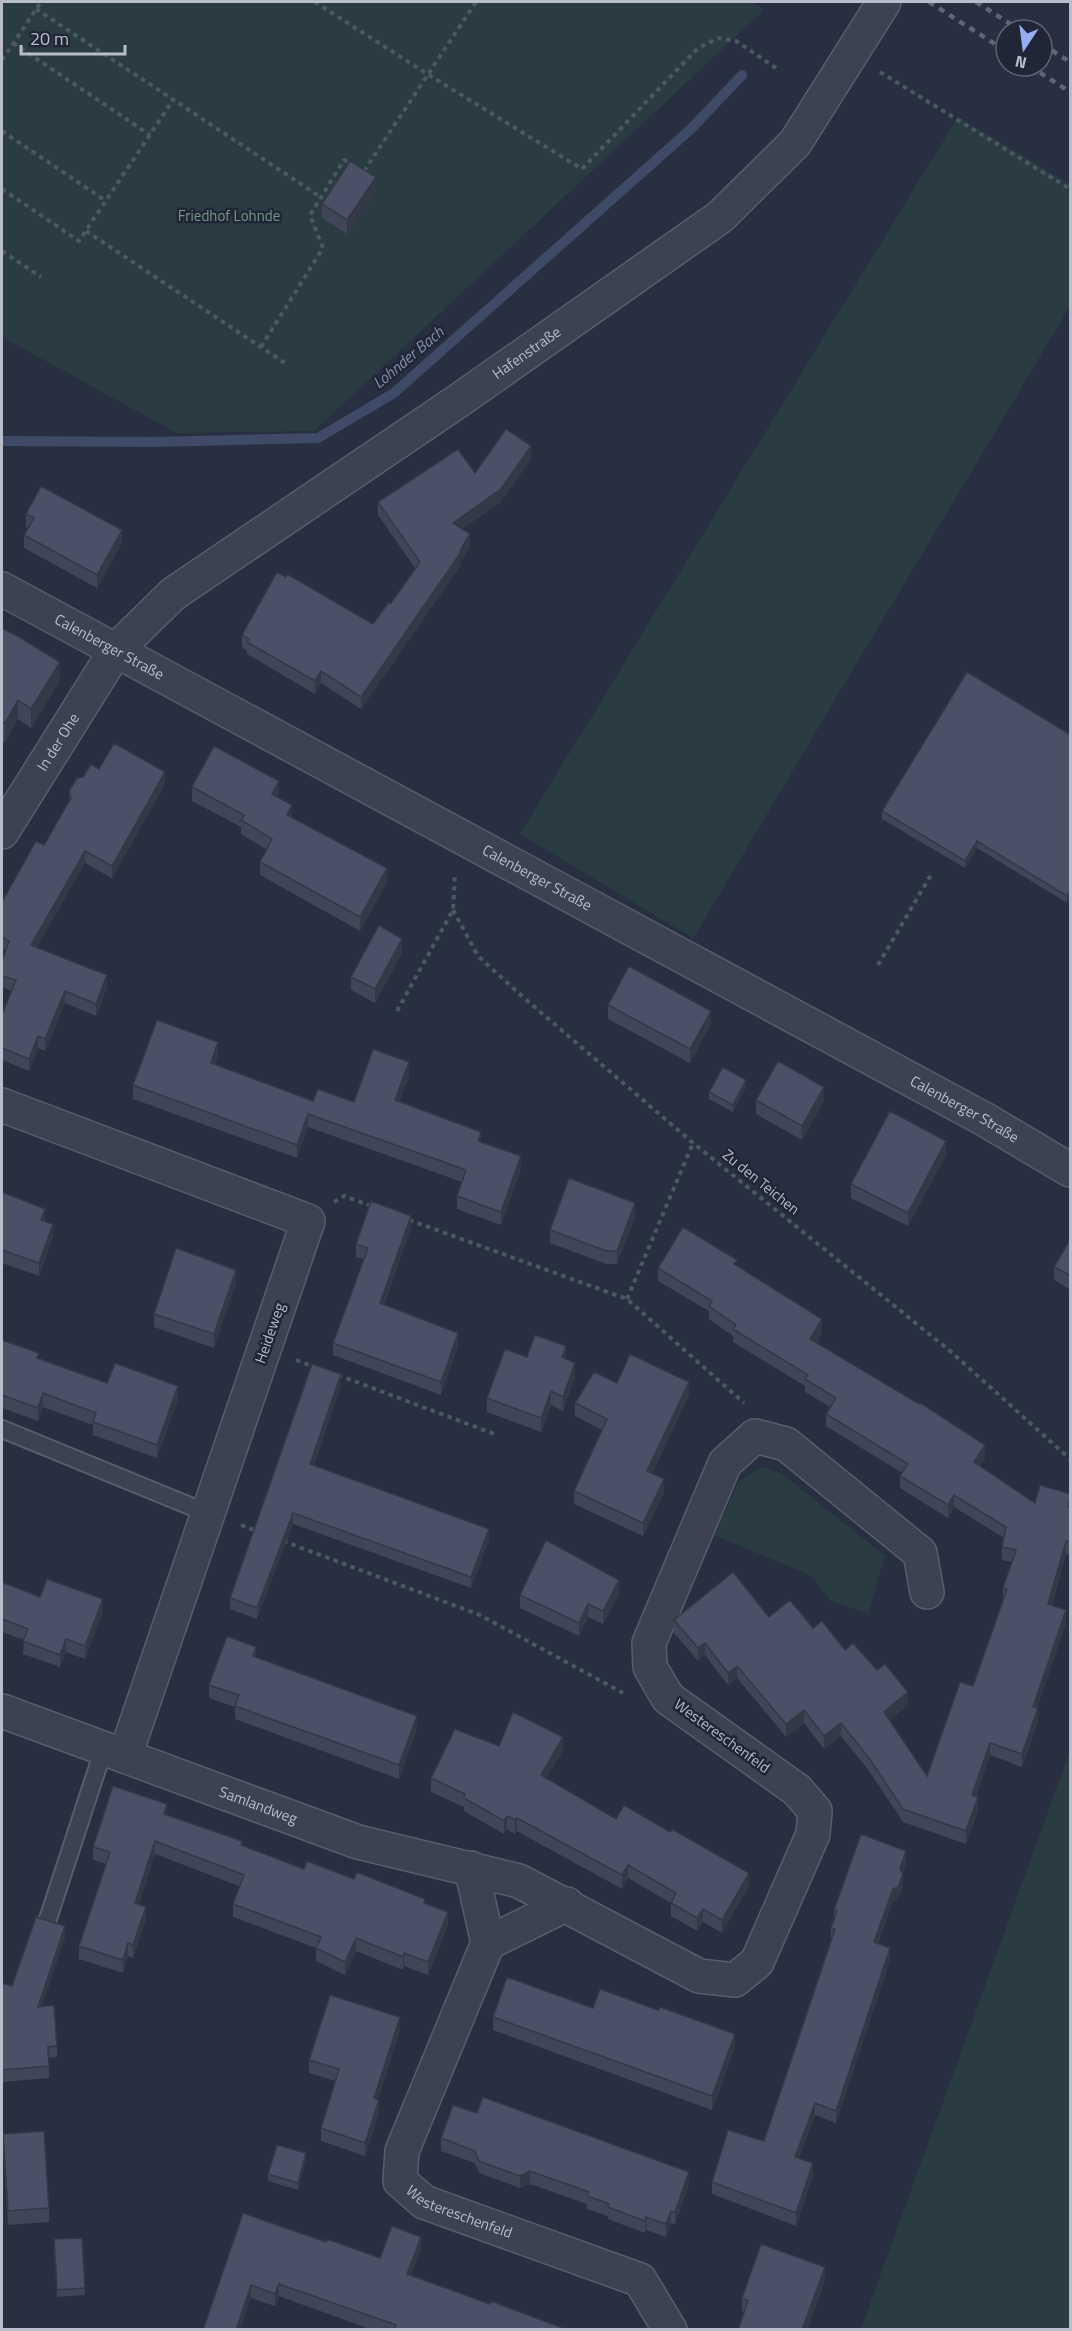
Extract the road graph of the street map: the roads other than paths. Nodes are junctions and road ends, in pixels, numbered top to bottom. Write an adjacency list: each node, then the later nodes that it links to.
1 (884, 2): 3 (street, Hafenstraße)
2 (2, 590): 3 (street, Calenberger Straße)
3 (116, 650): 4 (street, In der Ohe); 6 (street, Calenberger Straße)
4 (2, 832)
5 (2, 1105): 8 (street, Heideweg)
6 (1071, 1170)
7 (2, 1429): 8 (lane)
8 (207, 1513): 11 (street, Heideweg)
9 (927, 1592): 14 (street, Westereschenfeld)
10 (2, 1710): 11 (street, Samlandweg)
11 (114, 1752): 12 (street, Samlandweg); 15 (lane)
12 (471, 1868): 13 (street, Samlandweg); 16 (street)
13 (519, 1881): 14 (street, Westereschenfeld)
14 (567, 1904): 16 (street)
15 (47, 1922)
16 (488, 1943): 17 (street, Westereschenfeld)
17 (670, 2330)

